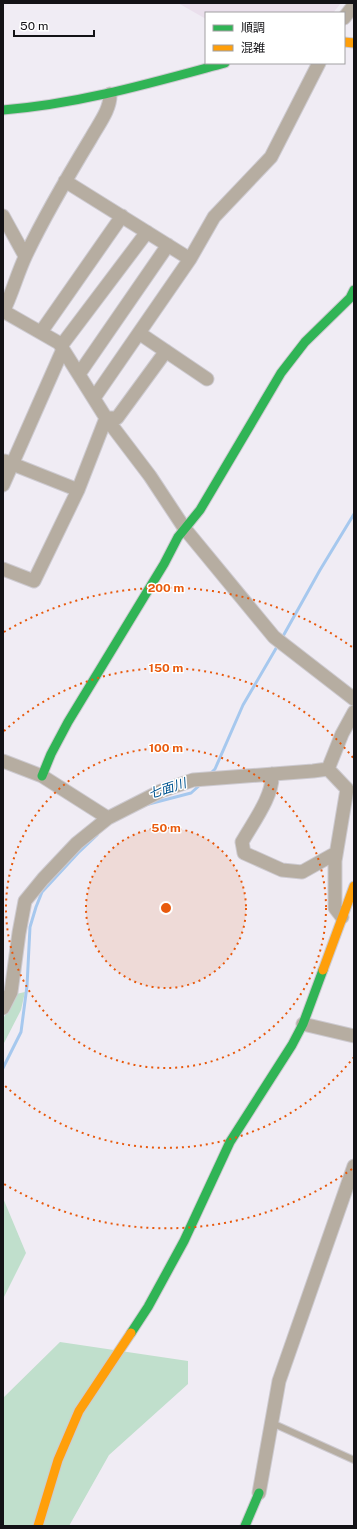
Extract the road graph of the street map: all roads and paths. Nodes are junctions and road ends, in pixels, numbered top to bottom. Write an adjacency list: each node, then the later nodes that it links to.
1 (354, 5): 2 (street)
2 (345, 17)
3 (221, 64): 5 (street)
4 (318, 64): 13 (street)
5 (110, 94): 6 (street); 7 (street)
6 (3, 110)
7 (65, 181): 9 (street); 12 (street)
8 (3, 216): 12 (street)
9 (122, 216): 10 (street); 17 (street)
10 (147, 232): 11 (street); 19 (street)
11 (168, 245): 13 (street); 21 (street)
12 (25, 256): 15 (street)
13 (190, 259): 18 (street)
14 (354, 290): 28 (street)
15 (7, 294): 16 (street)
16 (3, 312): 17 (street)
17 (41, 332): 19 (street)
18 (139, 333): 20 (street); 23 (street)
19 (62, 348): 21 (street); 25 (street)
20 (166, 351): 22 (street); 24 (street)
21 (79, 374): 23 (street)
22 (207, 379)
23 (94, 398): 24 (street)
24 (106, 418): 27 (street); 28 (street)
25 (7, 462): 26 (street); 27 (street)
26 (3, 485)
27 (78, 490): 29 (street)
28 (185, 529): 30 (street); 35 (street)
29 (3, 569)
30 (354, 699)
31 (354, 712): 33 (street)
32 (3, 761): 35 (street)
33 (328, 768): 34 (street); 37 (street)
34 (272, 774): 36 (street); 37 (street)
35 (42, 776): 36 (street)
36 (108, 818): 40 (street)
37 (336, 853): 39 (street)
38 (354, 886): 39 (street)
39 (342, 917): 41 (street)
40 (3, 1008)
41 (303, 1024): 42 (street); 47 (street)
42 (354, 1036)
43 (354, 1166): 44 (street)
44 (271, 1423): 45 (lane); 46 (street)
45 (354, 1460)
46 (258, 1493): 48 (street)
47 (38, 1526)
48 (245, 1526)

